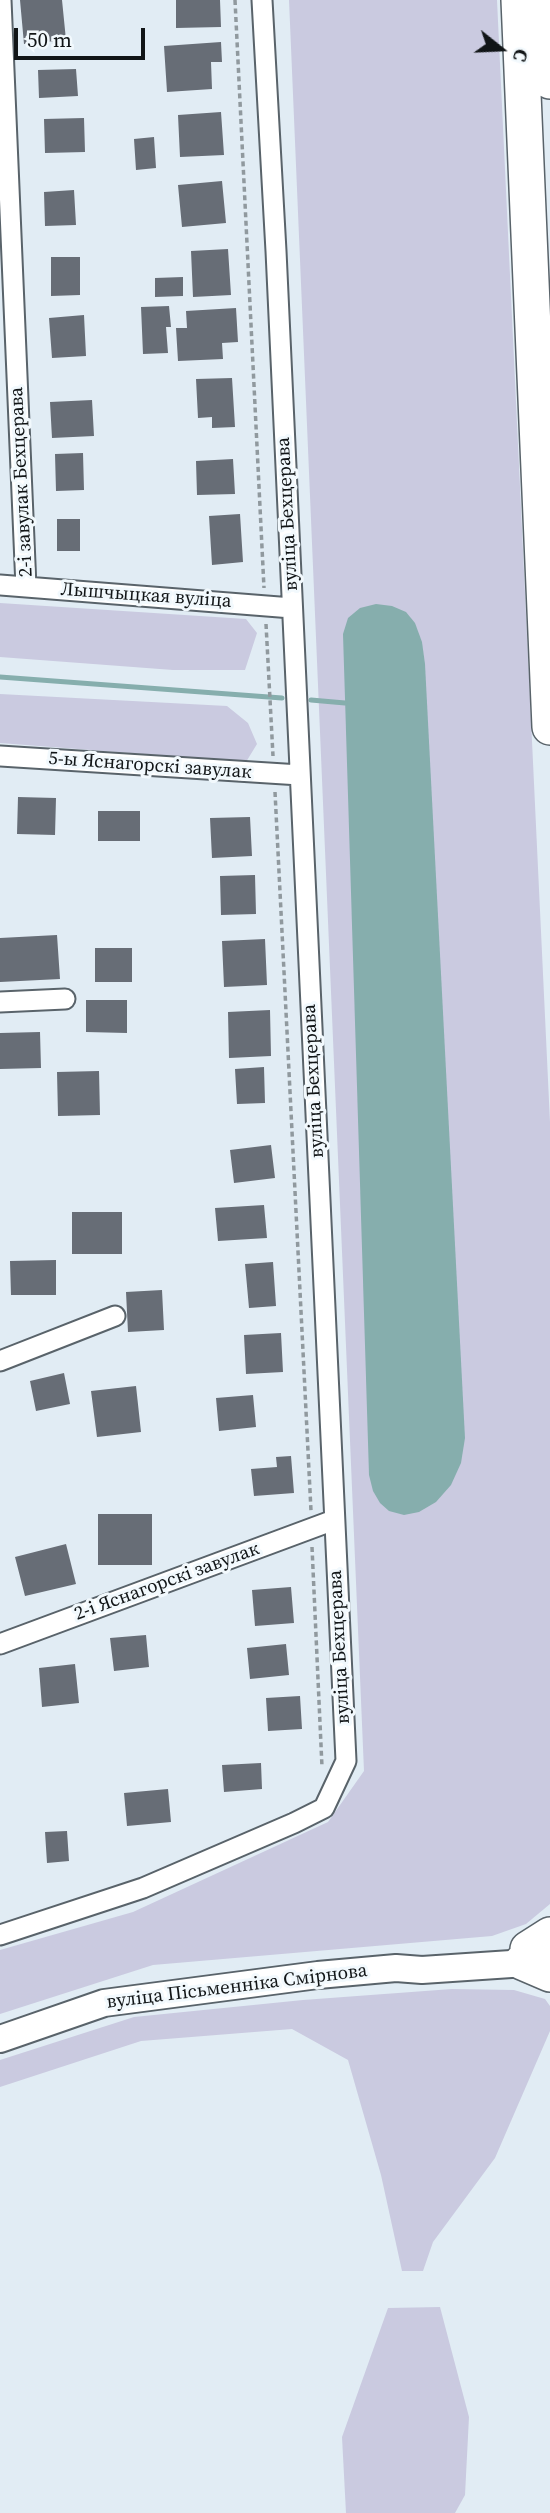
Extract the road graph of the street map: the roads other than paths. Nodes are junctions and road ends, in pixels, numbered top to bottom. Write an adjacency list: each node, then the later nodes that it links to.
1 (1, 0): 7 (street, 2-і завулак Бехцерава)
2 (262, 0): 8 (street, вуліца Бехцерава)
3 (519, 0): 9 (highway)
4 (546, 0): 5 (highway)
5 (550, 81)
6 (0, 585): 7 (street, Лышчыцкая вуліца)
7 (26, 587): 8 (street, Лышчыцкая вуліца)
8 (292, 607): 11 (street, вуліца Бехцерава)
9 (550, 727)
10 (0, 757): 11 (street, 5-ы Яснагорскі завулак)
11 (300, 775): 16 (street, вуліца Бехцерава)
12 (65, 999): 13 (street)
13 (0, 1002)
14 (116, 1316): 15 (street)
15 (0, 1361)
16 (334, 1520): 17 (street, 2-і Яснагорскі завулак); 18 (street, вуліца Бехцерава)
17 (0, 1644)
18 (0, 1935)
19 (542, 1955): 20 (main road, вуліца Пісьменніка Смірнова)
20 (0, 2039)

